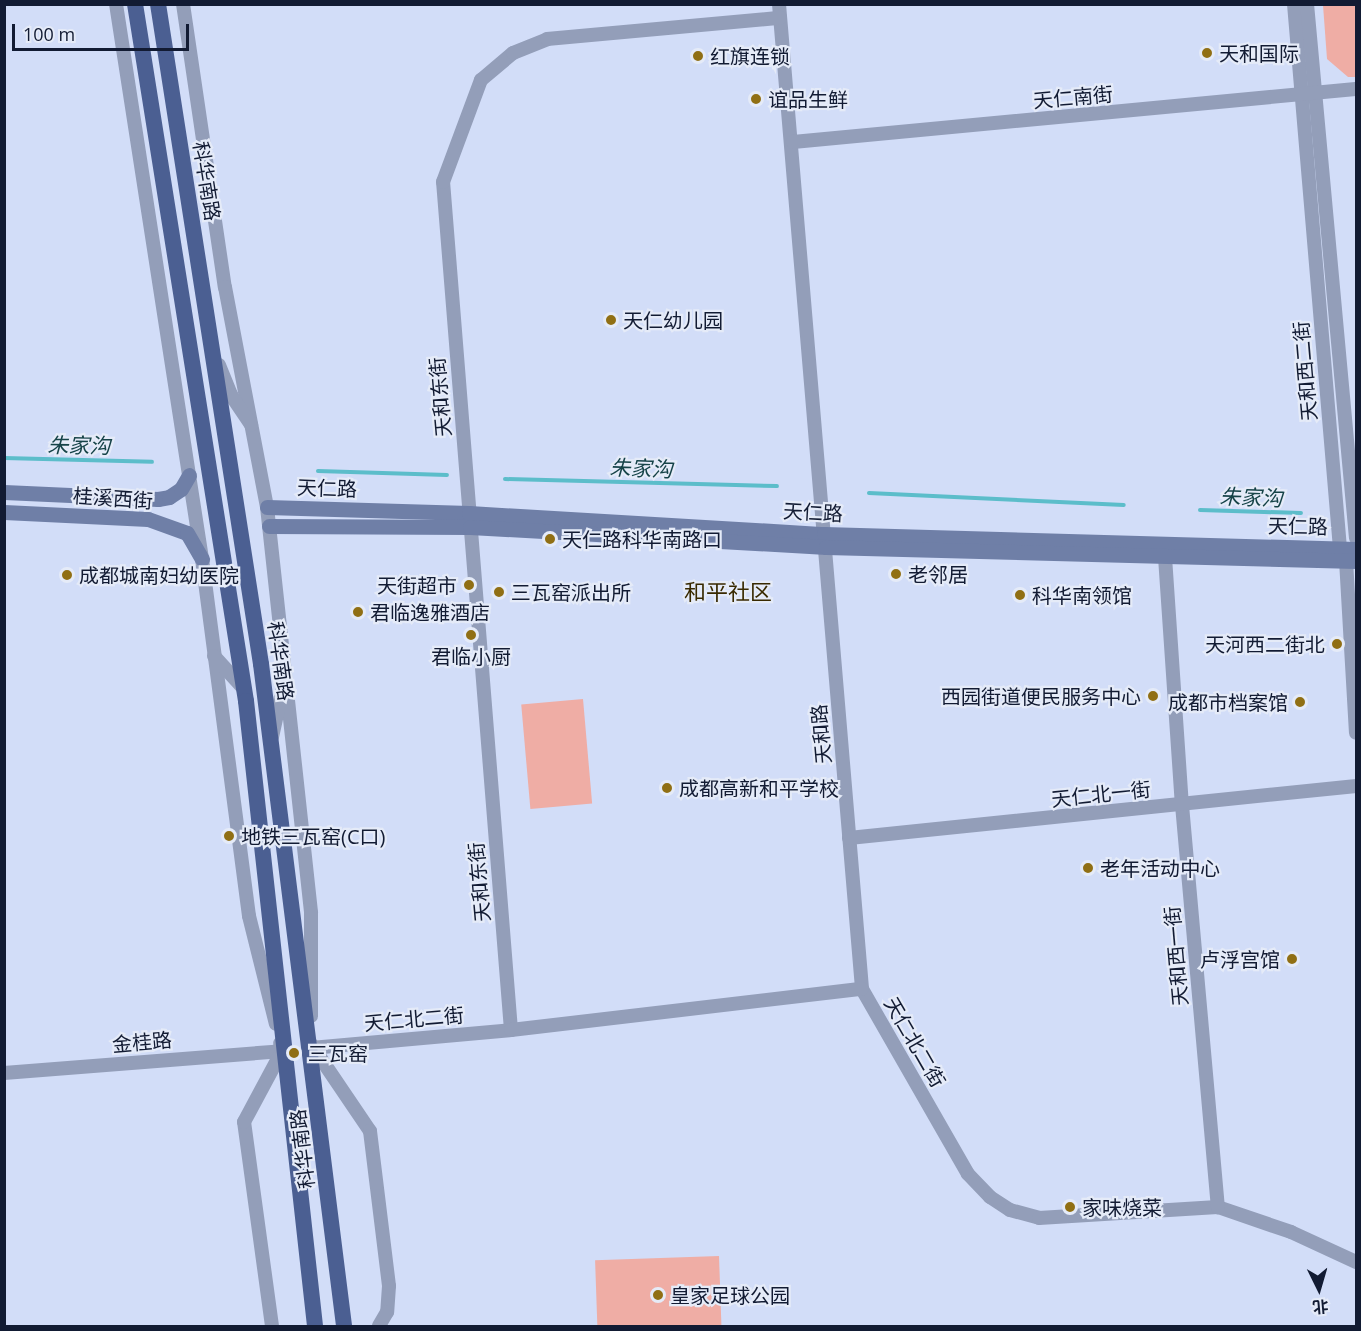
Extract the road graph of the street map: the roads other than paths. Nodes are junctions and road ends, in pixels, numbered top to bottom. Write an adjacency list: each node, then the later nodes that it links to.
1 (116, 4): 13 (street)
2 (135, 4): 12 (highway, 科华南路)
3 (158, 4): 11 (highway, 科华南路)
4 (183, 4): 14 (street)
5 (1294, 4): 9 (street, 天和西二街)
6 (1307, 4): 9 (street, 天和西二街)
7 (780, 11): 10 (street, 天和路); 19 (street, 天和东街)
8 (1356, 89): 9 (street, 天仁南街)
9 (1307, 95): 10 (street, 天仁南街); 21 (street, 天和西二街); 23 (street, 天和西二街)
10 (793, 142): 22 (street, 天和路)
11 (212, 346): 14 (street); 30 (highway, 科华南路)
12 (196, 386): 13 (street); 28 (highway, 科华南路)
13 (180, 417): 15 (street)
14 (254, 429): 17 (street)
15 (189, 475): 16 (main road, 桂溪西街); 25 (street)
16 (4, 492)
17 (267, 507): 19 (main road, 天仁路); 20 (street)
18 (4, 513): 25 (main road, 桂溪西街)
19 (469, 520): 20 (main road, 天仁路); 22 (main road, 天仁路); 35 (street, 天和东街)
20 (269, 526): 27 (street)
21 (1356, 538)
22 (825, 541): 23 (main road, 天仁路); 24 (main road, 天仁路); 33 (street, 天和路)
23 (1350, 555): 24 (main road, 天仁路); 29 (street, 天和西二街)
24 (1165, 557): 32 (street, 天和西一街)
25 (202, 559): 26 (street)
26 (214, 656): 28 (street); 37 (street)
27 (287, 669): 30 (street); 36 (street)
28 (244, 689): 37 (highway, 科华南路)
29 (1356, 733)
30 (271, 742): 36 (highway, 科华南路)
31 (1356, 786): 32 (street, 天仁北一街)
32 (1182, 805): 33 (street, 天仁北一街); 39 (street, 天和西一街)
33 (849, 838): 34 (street, 天和路)
34 (862, 988): 35 (street, 天仁北二街); 39 (street, 天仁北二街)
35 (511, 1030): 36 (street, 天仁北二街)
36 (311, 1048): 43 (highway, 科华南路); 44 (street)
37 (282, 1051): 38 (street, 金桂路); 41 (street); 42 (highway, 科华南路)
38 (4, 1073)
39 (1218, 1207): 40 (street, 天仁北二街)
40 (1356, 1262)
41 (272, 1326)
42 (315, 1326)
43 (344, 1326)
44 (379, 1326)

